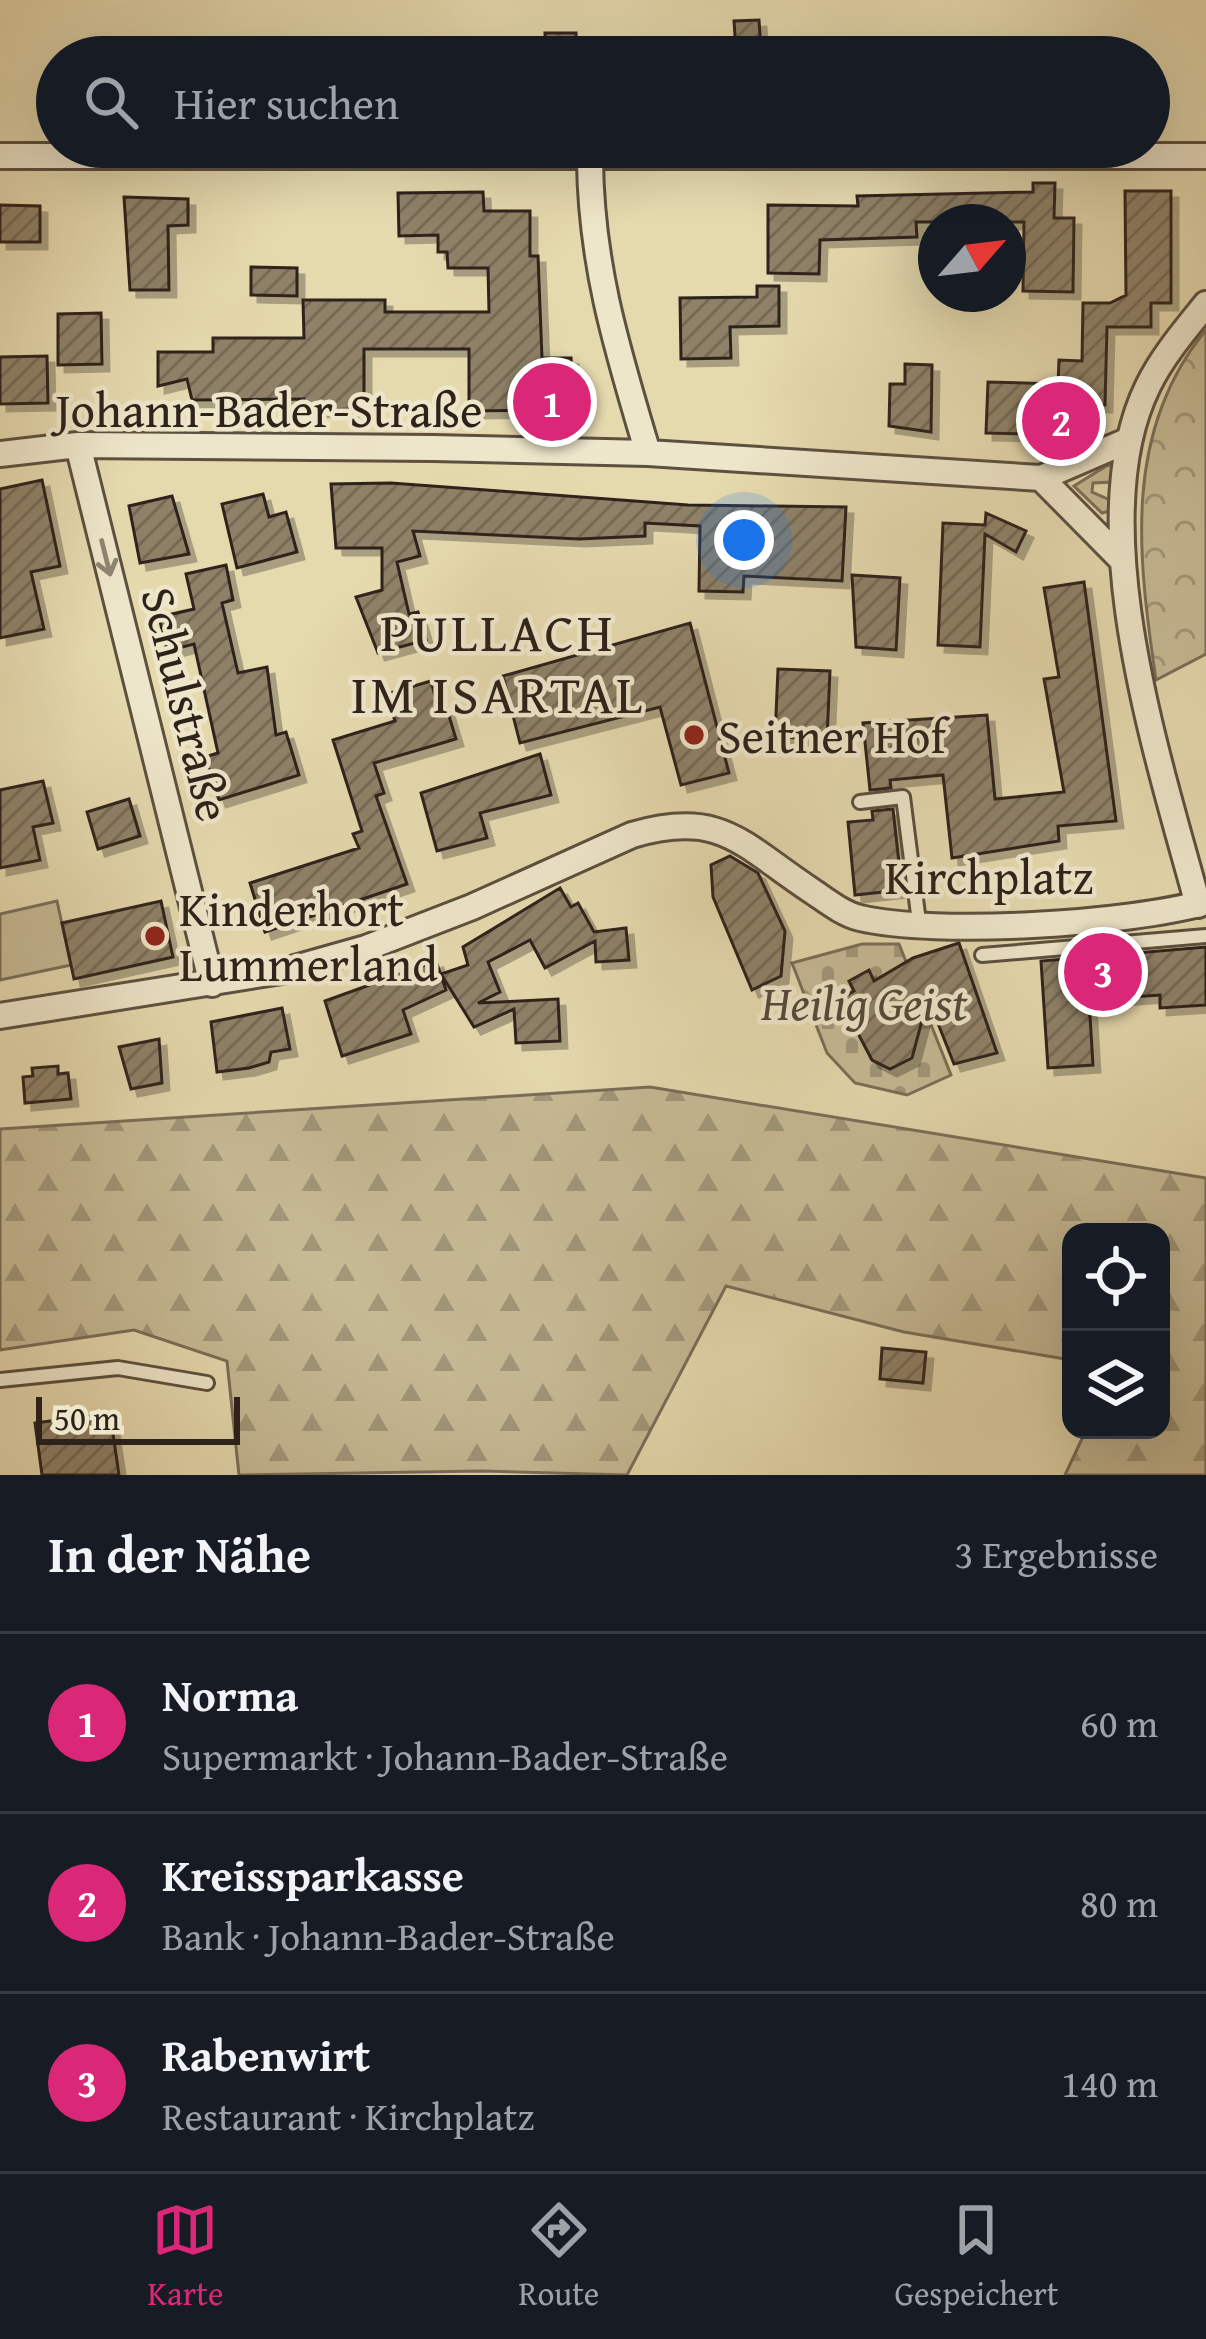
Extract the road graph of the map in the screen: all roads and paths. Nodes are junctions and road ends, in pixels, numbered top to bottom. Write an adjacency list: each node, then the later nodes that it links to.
1 (0, 156): 2 (street)
2 (36, 156)
3 (1170, 156): 4 (street)
4 (1206, 156)
5 (590, 168): 9 (street)
6 (1206, 304): 7 (street)
7 (1129, 440): 11 (street, Johann-Bader-Straße); 12 (street)
8 (78, 445): 9 (street, Johann-Bader-Straße); 10 (street, Johann-Bader-Straße); 18 (street, Schulstraße, one-way to 18)
9 (648, 453): 11 (street, Johann-Bader-Straße)
10 (0, 454)
11 (1041, 478): 12 (street)
12 (1120, 558): 14 (street)
13 (860, 802): 15 (lane)
14 (1202, 904): 15 (street, Kirchplatz)
15 (919, 922): 18 (street, Kirchplatz)
16 (1206, 936): 17 (lane)
17 (982, 955)
18 (212, 984): 19 (street)
19 (0, 1016)
20 (0, 1380): 21 (lane)
21 (207, 1383)

